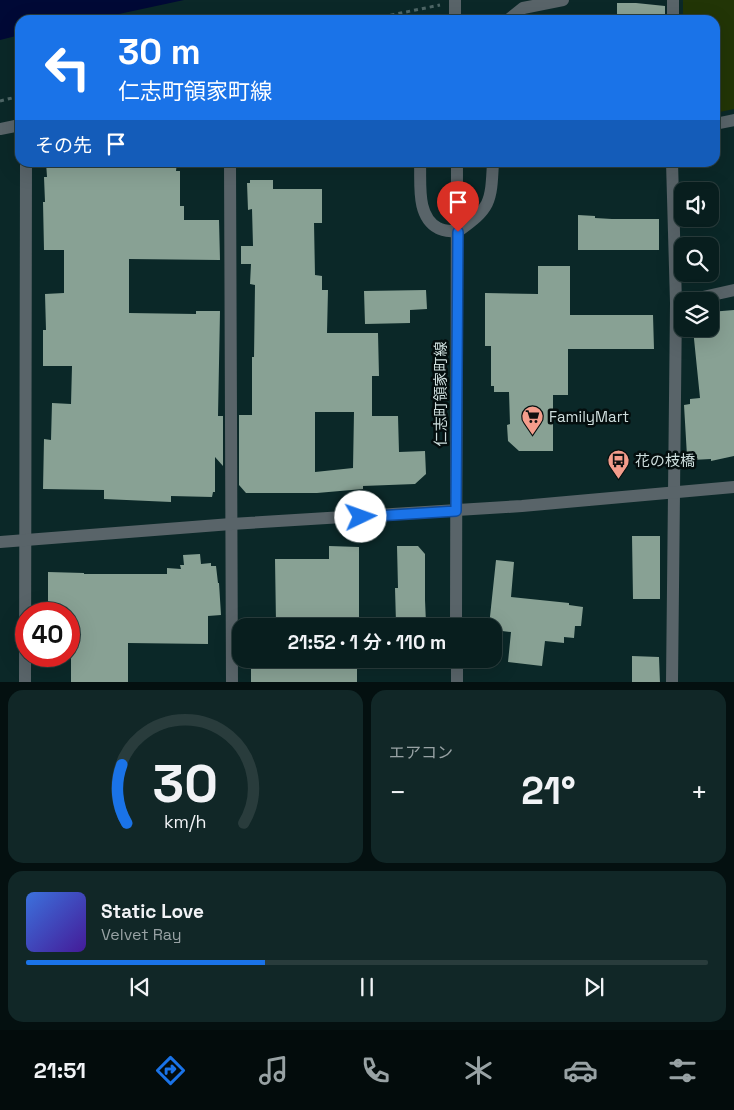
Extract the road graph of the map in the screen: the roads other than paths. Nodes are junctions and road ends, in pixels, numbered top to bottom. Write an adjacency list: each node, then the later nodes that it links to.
1 (454, 0): 4 (street)
2 (563, 0): 5 (street)
3 (673, 0): 6 (street)
4 (455, 15)
5 (514, 15)
6 (673, 15)
7 (734, 120): 8 (street)
8 (720, 123)
9 (15, 126): 10 (street)
10 (0, 129)
11 (26, 167): 26 (street)
12 (230, 167): 25 (street)
13 (420, 167): 17 (street)
14 (457, 167): 17 (street, 仁志町領家町線)
15 (493, 167): 17 (street)
16 (672, 167): 19 (street)
17 (458, 232): 24 (street, 仁志町領家町線)
18 (734, 290): 20 (street)
19 (676, 292)
20 (719, 293)
21 (675, 337): 23 (street)
22 (734, 488): 23 (street)
23 (673, 492): 24 (street); 33 (street)
24 (456, 511): 25 (street); 28 (street, 仁志町領家町線)
25 (231, 524): 26 (street); 31 (street)
26 (25, 540): 27 (street); 30 (street)
27 (0, 542)
28 (456, 618)
29 (456, 668): 32 (street)
30 (25, 682)
31 (232, 682)
32 (457, 682)
33 (672, 682)

